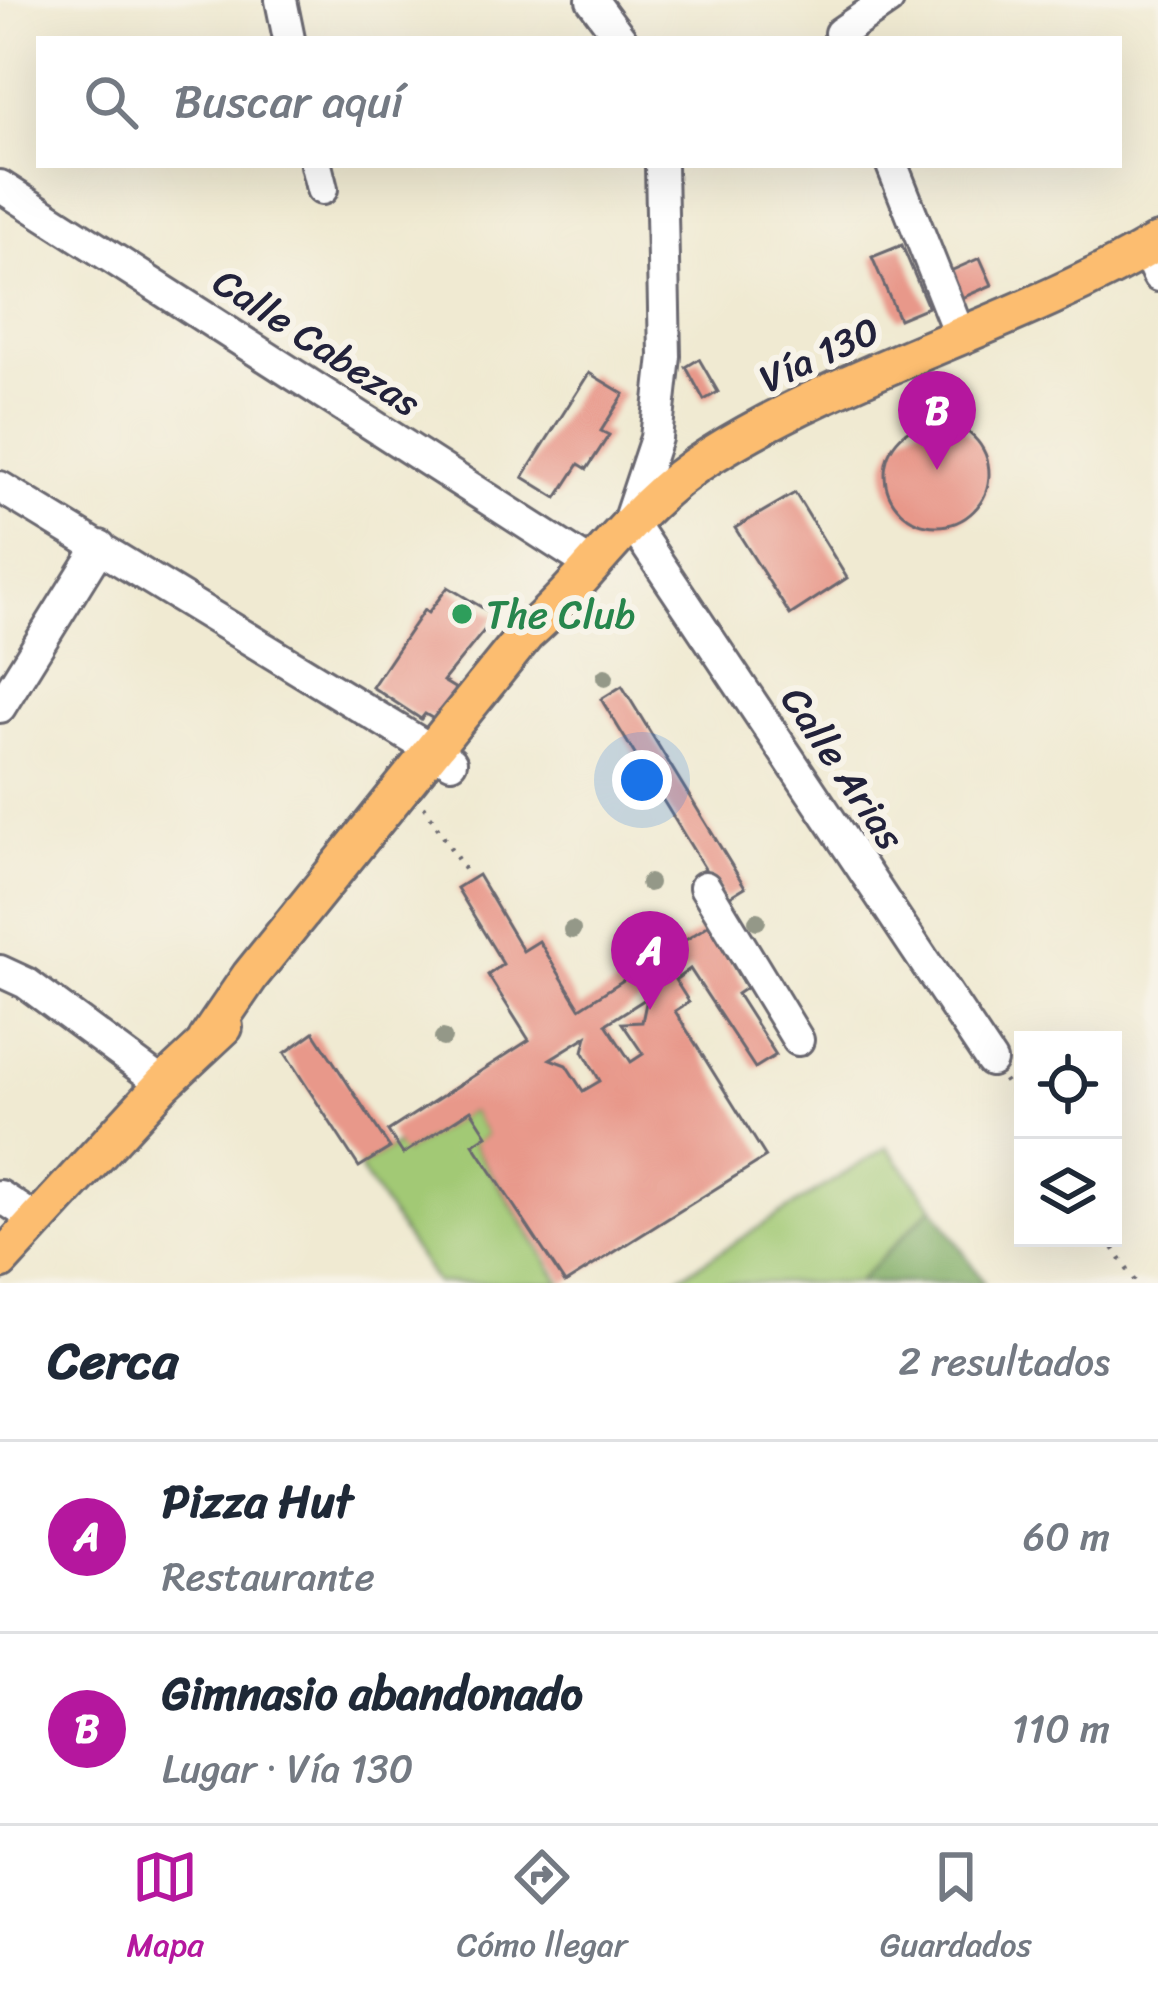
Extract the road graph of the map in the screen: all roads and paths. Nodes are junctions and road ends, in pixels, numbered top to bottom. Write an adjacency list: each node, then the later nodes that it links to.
1 (281, 0): 4 (street)
2 (592, 0): 5 (street)
3 (888, 0): 6 (street)
4 (288, 36)
5 (619, 36)
6 (841, 36)
7 (662, 168): 13 (street)
8 (893, 168): 11 (street)
9 (0, 186): 15 (street, Calle Cabezas)
10 (1154, 256): 11 (main road, Vía 130)
11 (960, 336): 13 (main road, Vía 130)
12 (0, 487): 14 (street)
13 (629, 519): 15 (main road, Vía 130); 24 (street, Calle Arias)
14 (100, 546): 16 (street); 17 (street)
15 (591, 565): 17 (main road, Vía 130)
16 (0, 707)
17 (442, 756): 18 (main road, Vía 130); 22 (main road, Vía 130)
18 (421, 800): 19 (path); 22 (main road, Vía 130)
19 (469, 877)
20 (705, 887): 23 (street)
21 (0, 971): 25 (street)
22 (208, 1039): 25 (main road, Vía 130)
23 (798, 1040)
24 (992, 1060)
25 (163, 1084): 27 (main road, Vía 130)
26 (0, 1196): 27 (street)
27 (38, 1220): 29 (main road, Vía 130)
28 (1113, 1247): 30 (path)
29 (0, 1262)
30 (1136, 1283)

